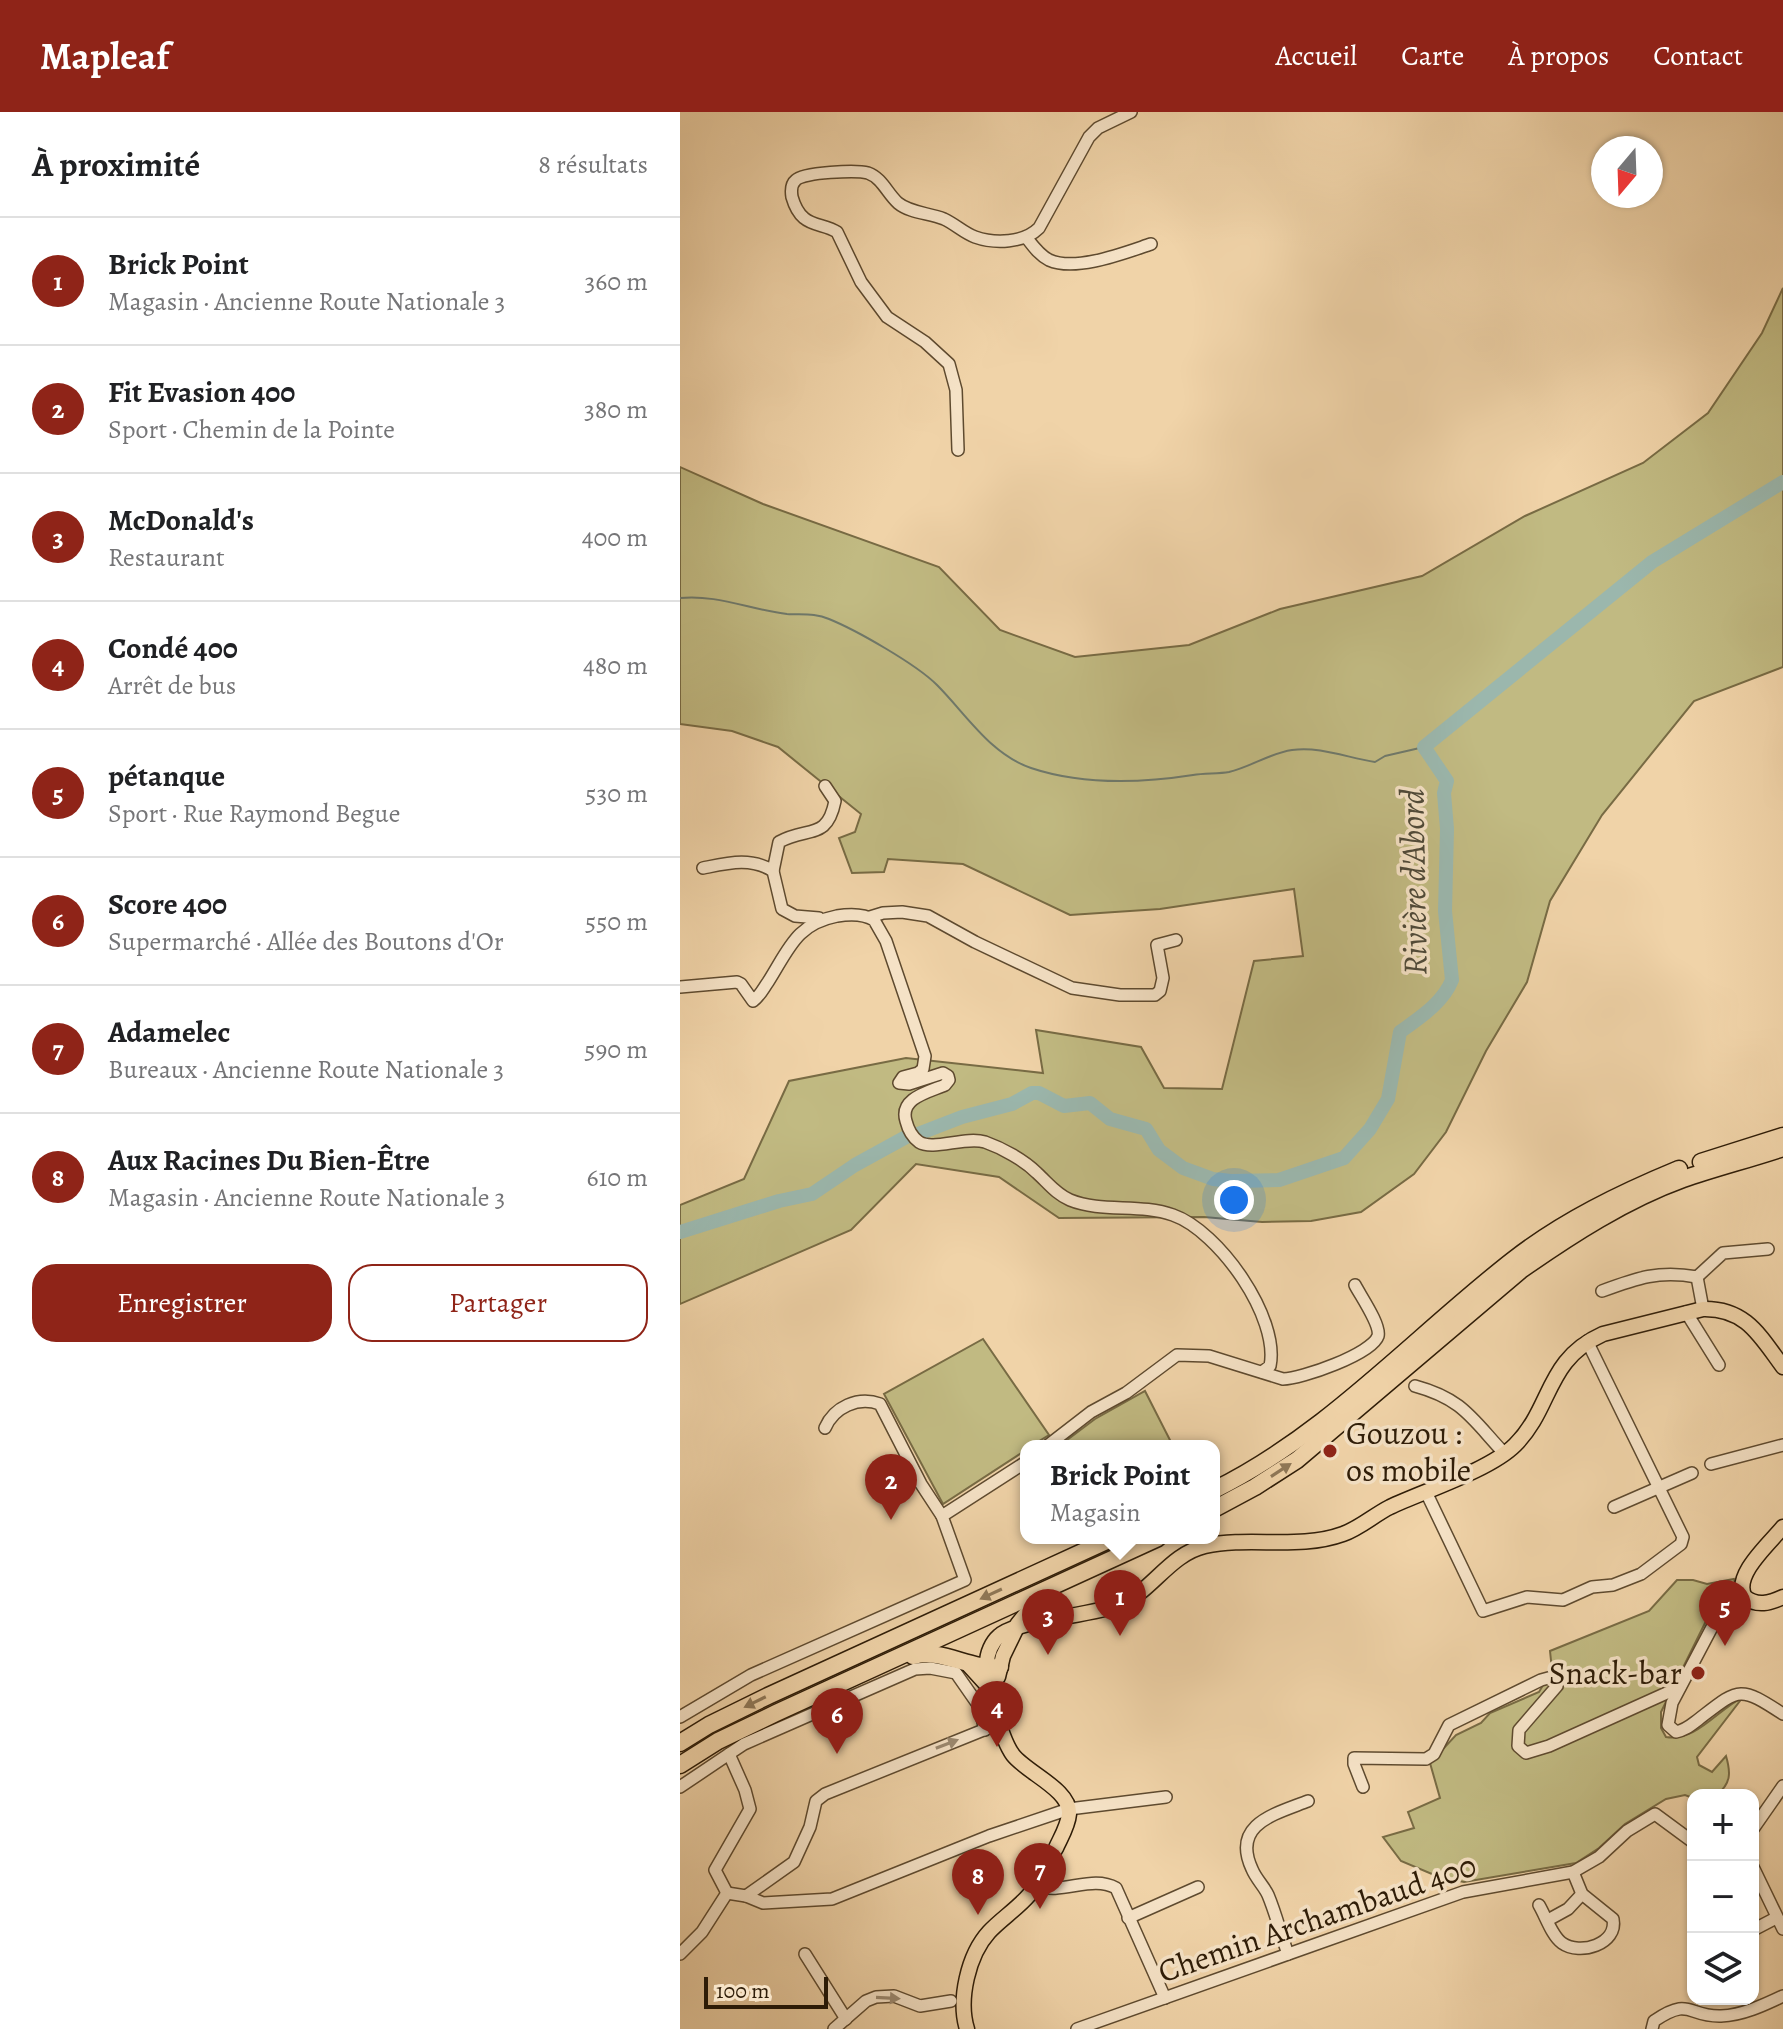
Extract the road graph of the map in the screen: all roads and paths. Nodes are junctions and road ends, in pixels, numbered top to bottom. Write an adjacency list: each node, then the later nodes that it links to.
1 (1131, 112): 2 (street)
2 (1026, 237): 3 (street); 4 (street)
3 (1151, 244)
4 (958, 450)
5 (825, 786): 7 (street)
6 (703, 868): 7 (street)
7 (773, 871): 9 (street)
8 (870, 917): 9 (street); 10 (street); 23 (street)
9 (824, 919): 11 (street)
10 (1176, 940)
11 (680, 987)
12 (1783, 1136): 32 (highway)
13 (1783, 1148): 35 (highway, one-way to 13)
14 (1768, 1249): 15 (street)
15 (1697, 1277): 17 (street); 18 (street)
16 (1355, 1285): 23 (street)
17 (1602, 1291)
18 (1703, 1309): 19 (main road); 22 (main road)
19 (1686, 1312): 20 (main road); 21 (street)
20 (1587, 1341): 28 (main road); 33 (street)
21 (1719, 1365)
22 (1783, 1367)
23 (1262, 1372): 26 (street)
24 (1415, 1386): 28 (street)
25 (825, 1428): 37 (street)
26 (1055, 1440)
27 (1783, 1445): 29 (street)
28 (1504, 1453): 34 (main road)
29 (1711, 1464)
30 (1020, 1466): 37 (street)
31 (1692, 1473): 33 (street)
32 (1220, 1487)
33 (1658, 1487): 34 (street); 36 (street)
34 (1426, 1492): 43 (main road)
35 (1220, 1506)
36 (1614, 1507)
37 (942, 1516): 53 (street)
38 (1783, 1527): 44 (main road)
39 (1100, 1544): 56 (highway, one-way to 56)
40 (1146, 1544): 55 (highway)
41 (1147, 1544): 46 (highway)
42 (1218, 1544): 46 (main road)
43 (1220, 1544)
44 (1742, 1593): 45 (main road); 49 (street)
45 (1783, 1597)
46 (1018, 1625): 48 (main road)
47 (970, 1665): 48 (highway); 50 (highway); 55 (highway)
48 (993, 1668): 50 (main road)
49 (1680, 1687): 52 (street); 61 (street)
50 (993, 1695): 51 (street); 54 (main road)
51 (979, 1706): 54 (street); 57 (street)
52 (1783, 1714)
53 (680, 1717)
54 (992, 1727): 64 (main road); 73 (street, one-way to 54)
55 (743, 1729): 58 (highway)
56 (680, 1743)
57 (729, 1754): 60 (street); 71 (street)
58 (680, 1765)
59 (1783, 1786): 65 (street)
60 (680, 1787)
61 (1363, 1787)
62 (1166, 1797): 64 (street)
63 (1308, 1801): 82 (street)
64 (1069, 1809): 69 (main road); 73 (street)
65 (1759, 1820)
66 (1687, 1838): 67 (street, Chemin Archambaud 400)
67 (1573, 1872): 72 (street); 82 (street, Chemin Archambaud 400)
68 (1759, 1880): 76 (street)
69 (1036, 1885): 75 (street); 85 (main road)
70 (1198, 1887): 75 (street)
71 (727, 1893): 73 (street); 80 (street)
72 (1582, 1894): 77 (street); 77 (street)
73 (746, 1896)
74 (1539, 1905): 77 (street)
75 (1128, 1918): 84 (street)
76 (1776, 1918): 78 (street); 79 (street)
77 (1548, 1920)
78 (1759, 1927)
79 (1783, 1929)
80 (680, 1954)
81 (805, 1954): 88 (street)
82 (1288, 1954): 84 (street, Chemin Archambaud 400)
83 (1783, 1996): 87 (street)
84 (1165, 1998): 91 (street, Chemin Archambaud 400)
85 (957, 2004): 88 (street, one-way to 85); 90 (main road)
86 (1735, 2005): 87 (street)
87 (1739, 2012): 92 (street)
88 (846, 2019): 89 (street)
89 (834, 2029)
90 (967, 2029)
91 (1077, 2029)
92 (1652, 2029)

